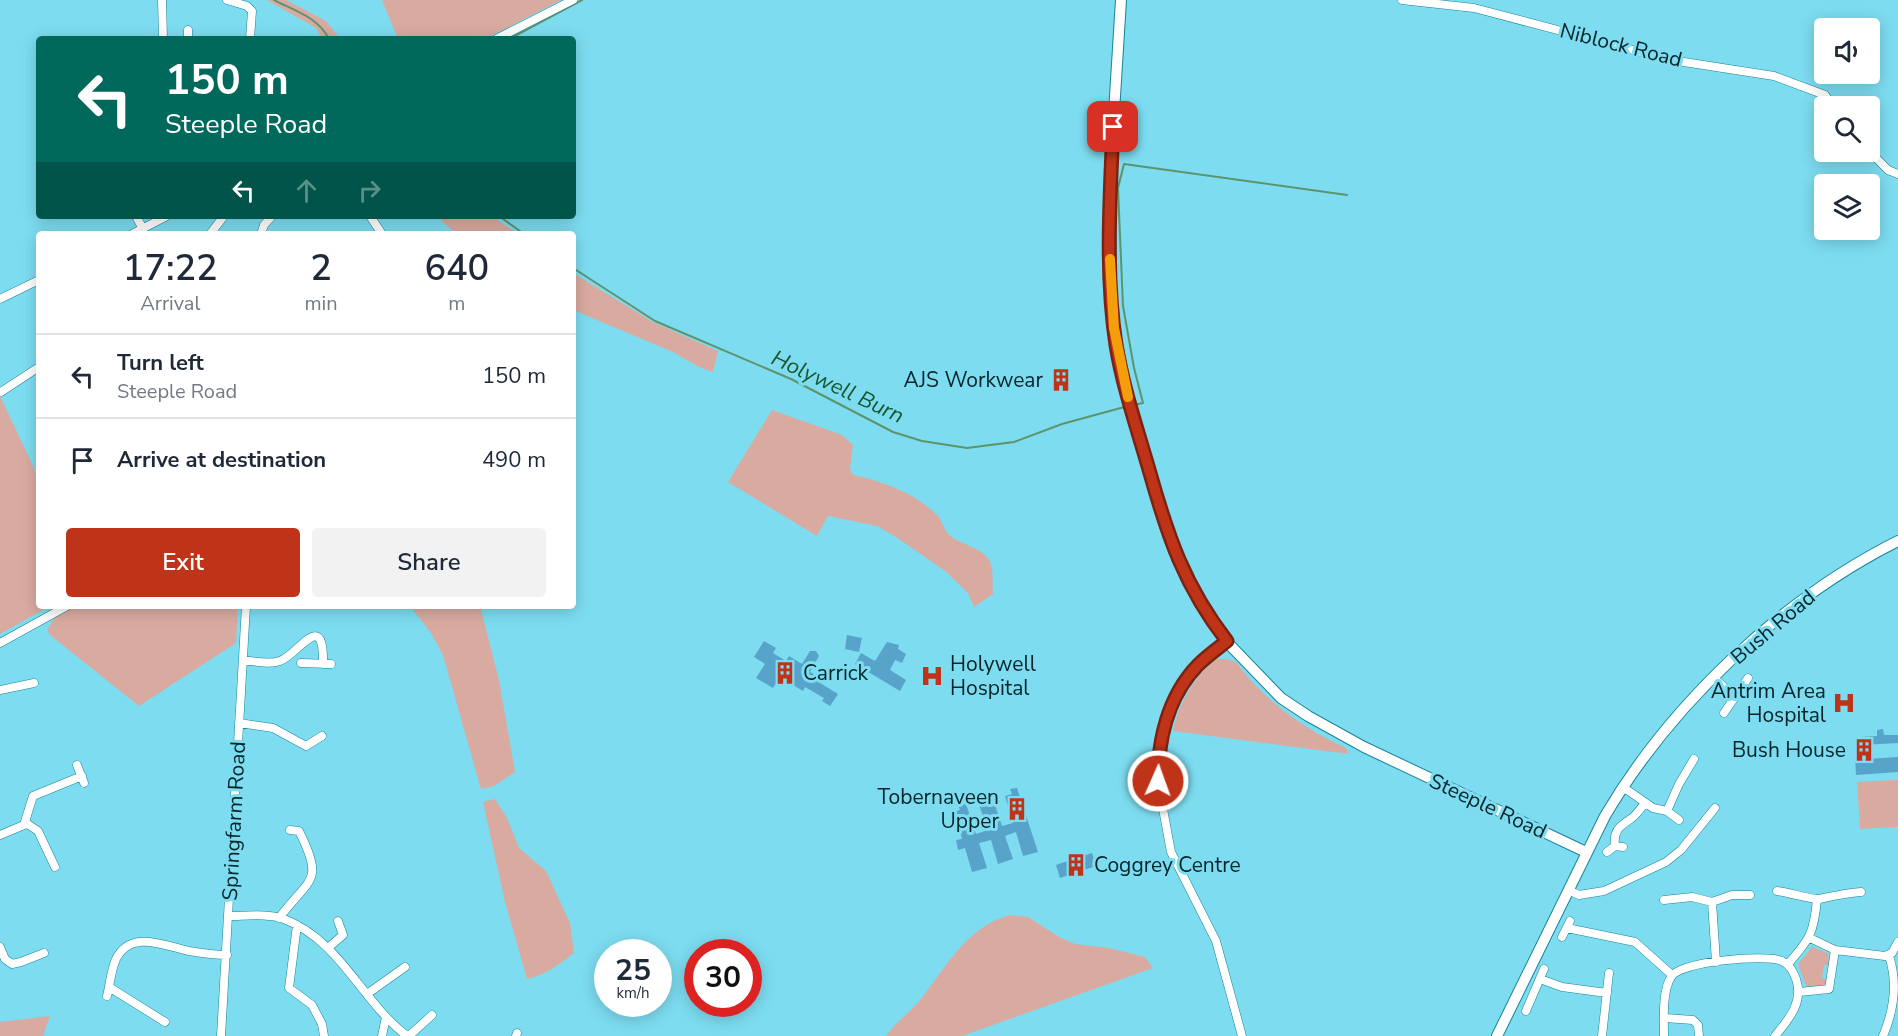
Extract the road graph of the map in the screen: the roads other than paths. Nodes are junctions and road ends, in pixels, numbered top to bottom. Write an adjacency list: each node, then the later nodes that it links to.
1 (162, 0): 7 (street)
2 (228, 0): 9 (street)
3 (573, 0): 10 (street)
4 (1121, 0): 27 (street, Steeple Road)
5 (1402, 0): 11 (street, Niblock Road)
6 (188, 30): 8 (street)
7 (164, 36)
8 (188, 36)
9 (250, 36)
10 (502, 36)
11 (1826, 96)
12 (1880, 162): 13 (street)
13 (1898, 174)
14 (138, 219): 17 (street)
15 (161, 219): 17 (street)
16 (222, 219): 19 (street)
17 (143, 228): 18 (street)
18 (138, 231)
19 (212, 231)
20 (36, 281): 21 (street)
21 (0, 299)
22 (36, 369): 23 (street)
23 (1, 392)
24 (1898, 541): 31 (street, Bush Road)
25 (62, 609): 28 (street)
26 (246, 609): 29 (street, Springfarm Road)
27 (1227, 641): 49 (street, Steeple Road); 98 (street)
28 (0, 643)
29 (243, 660): 30 (street); 37 (street, Springfarm Road)
30 (301, 663)
31 (1714, 678): 35 (street); 41 (street, Bush Road)
32 (1748, 678): 35 (street)
33 (34, 683): 34 (street)
34 (0, 690)
35 (1734, 696): 36 (street)
36 (1724, 713)
37 (239, 723): 38 (street); 59 (street, Springfarm Road)
38 (322, 736)
39 (1694, 759): 44 (street)
40 (77, 765): 46 (street)
41 (1623, 787): 42 (street); 49 (street, Bush Road)
42 (1646, 803): 44 (street); 50 (street)
43 (1715, 808): 52 (street)
44 (1667, 811): 45 (street)
45 (1679, 820)
46 (26, 823): 48 (street); 51 (street)
47 (290, 830): 60 (street)
48 (0, 835)
49 (1586, 852): 52 (street)
50 (1607, 852)
51 (55, 867)
52 (1568, 890): 99 (street)
53 (1777, 891): 56 (street)
54 (1861, 892): 56 (street)
55 (1750, 895): 58 (street)
56 (1817, 899): 64 (street)
57 (1664, 900): 58 (street)
58 (1712, 902): 72 (street)
59 (228, 915): 60 (street); 70 (street, Springfarm Road)
60 (279, 918): 62 (street)
61 (338, 921): 67 (street)
62 (297, 926): 67 (street); 95 (street)
63 (1562, 937): 78 (street)
64 (1810, 938): 68 (street); 73 (street)
65 (1898, 942): 71 (street)
66 (0, 947): 69 (street)
67 (329, 947): 84 (street)
68 (1835, 950): 71 (street); 82 (street)
69 (44, 953)
70 (226, 956): 81 (street); 94 (street, Springfarm Road)
71 (1889, 956): 103 (street)
72 (1716, 962): 73 (street); 78 (street)
73 (1788, 964): 82 (street)
74 (405, 967): 79 (street)
75 (384, 969): 79 (street)
76 (1544, 969): 80 (street)
77 (1610, 973): 83 (street)
78 (1672, 975): 89 (street)
79 (390, 977): 84 (street)
80 (1540, 979): 83 (street); 86 (street)
81 (109, 987): 85 (street); 90 (street)
82 (1799, 992): 93 (street)
83 (1607, 993): 100 (street)
84 (367, 994): 88 (street)
85 (107, 996)
86 (1526, 1011)
87 (432, 1015): 91 (street)
88 (386, 1017): 96 (street); 97 (street)
89 (1665, 1018): 101 (street); 102 (street)
90 (165, 1022)
91 (423, 1022): 92 (street); 97 (street)
92 (431, 1028)
93 (1780, 1034)
94 (221, 1036)
95 (324, 1036)
96 (382, 1036)
97 (408, 1036)
98 (1242, 1036)
99 (1497, 1036)
100 (1602, 1036)
101 (1664, 1036)
102 (1699, 1036)
103 (1884, 1036)

